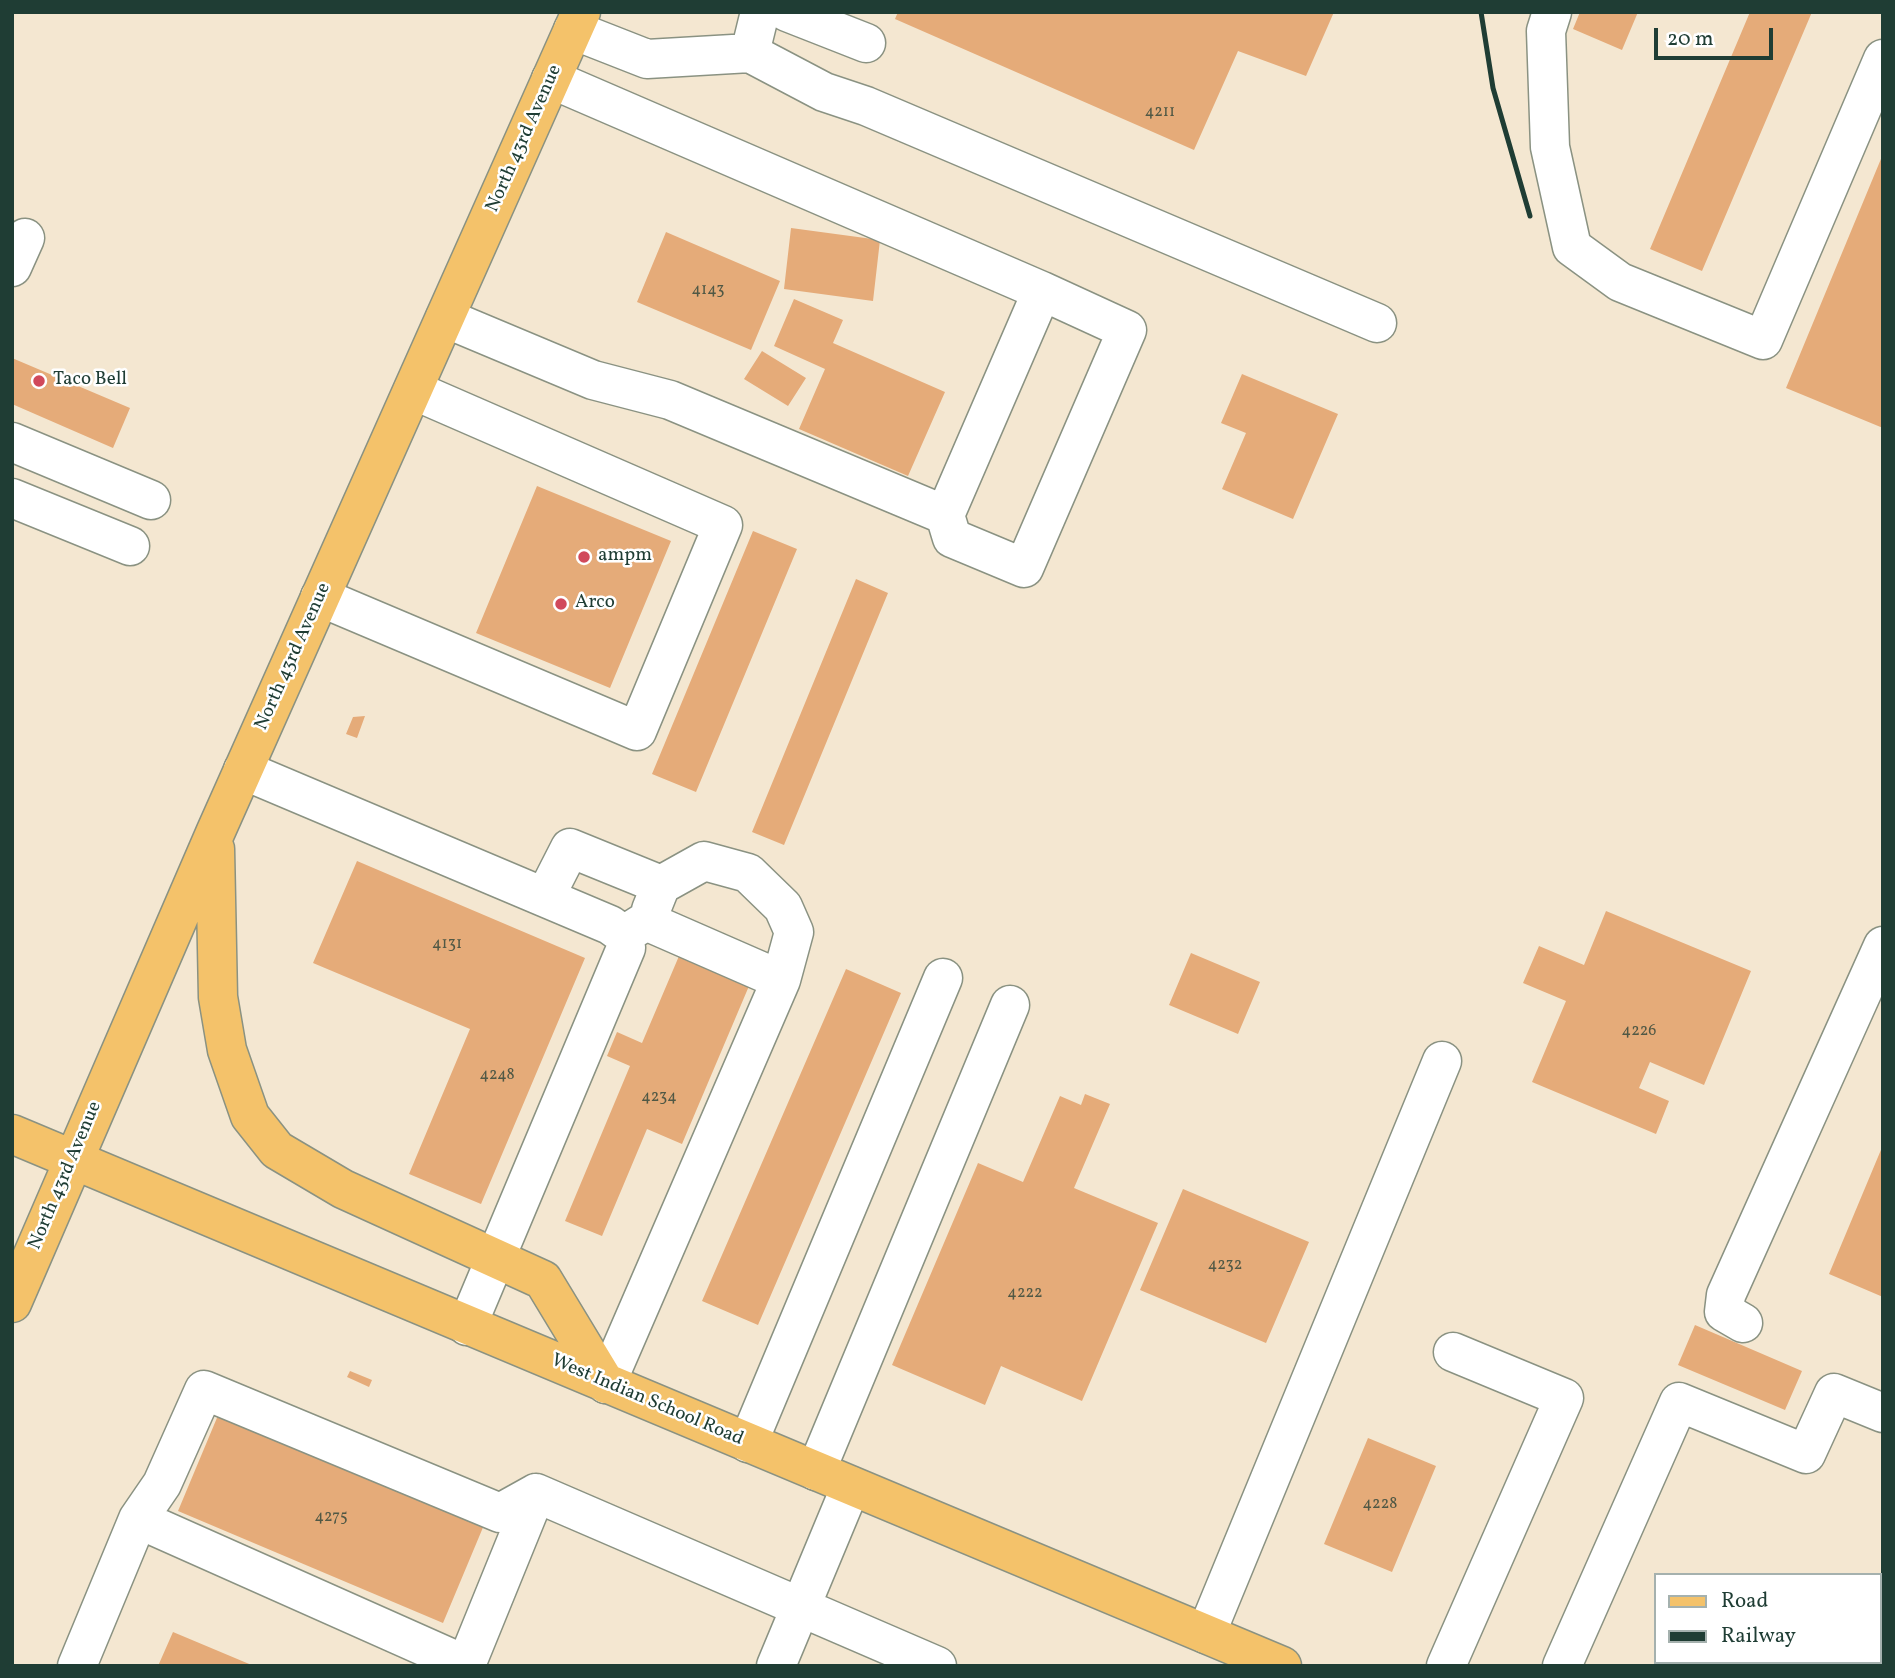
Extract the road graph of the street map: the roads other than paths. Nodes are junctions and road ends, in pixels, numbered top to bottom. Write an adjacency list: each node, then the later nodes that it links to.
1 (760, 12): 6 (lane)
2 (787, 12): 5 (lane)
3 (1552, 12): 7 (lane)
4 (577, 21): 6 (lane); 8 (main road, North 43rd Avenue)
5 (866, 43)
6 (750, 53): 11 (lane)
7 (1883, 59)
8 (551, 79): 9 (lane); 10 (main road, North 43rd Avenue)
9 (1042, 291): 16 (lane); 16 (lane)
10 (445, 318): 12 (main road, North 43rd Avenue); 16 (lane)
11 (1377, 323)
12 (413, 390): 18 (main road, North 43rd Avenue); 18 (lane)
13 (12, 442): 15 (lane)
14 (12, 498): 17 (lane)
15 (151, 500)
16 (945, 515)
17 (131, 547)
18 (320, 597): 19 (main road, North 43rd Avenue)
19 (243, 770): 20 (main road, North 43rd Avenue); 22 (lane)
20 (216, 831): 30 (main road, North 43rd Avenue); 31 (main road)
21 (661, 885): 22 (lane); 23 (lane); 26 (lane)
22 (545, 897): 23 (lane)
23 (635, 928): 26 (lane); 31 (lane)
24 (1883, 946): 33 (lane)
25 (943, 978): 38 (lane)
26 (781, 981): 36 (lane)
27 (1010, 1005): 39 (lane)
28 (1442, 1061): 44 (lane)
29 (12, 1134): 30 (main road, West Indian School Road)
30 (72, 1160): 32 (main road, North 43rd Avenue); 34 (main road, West Indian School Road)
31 (497, 1257): 34 (lane); 36 (main road)
32 (12, 1303)
33 (1742, 1323)
34 (467, 1325): 36 (main road, West Indian School Road)
35 (1453, 1352): 50 (lane)
36 (606, 1384): 38 (main road, West Indian School Road)
37 (1883, 1413): 51 (lane)
38 (748, 1443): 39 (main road, West Indian School Road)
39 (816, 1472): 40 (main road, West Indian School Road)
40 (851, 1486): 43 (lane); 44 (main road, West Indian School Road)
41 (536, 1493): 42 (lane); 43 (lane); 45 (lane)
42 (138, 1519): 45 (lane); 46 (lane)
43 (801, 1608): 47 (lane); 48 (lane)
44 (1206, 1634): 49 (main road, West Indian School Road)
45 (465, 1665)
46 (77, 1666)
47 (776, 1666)
48 (937, 1666)
49 (1282, 1666)
50 (1446, 1666)
51 (1563, 1666)

